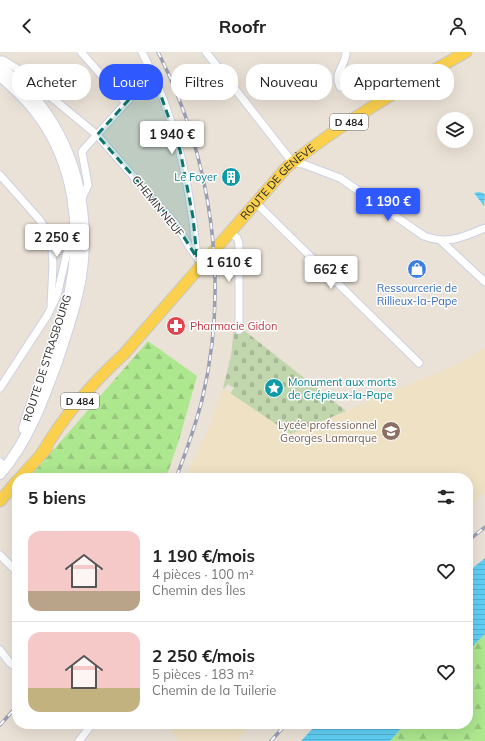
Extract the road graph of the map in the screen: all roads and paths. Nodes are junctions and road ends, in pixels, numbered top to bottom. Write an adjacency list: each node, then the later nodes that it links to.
1 (81, 52): 14 (street)
2 (142, 52): 7 (street)
3 (206, 52): 16 (street)
4 (346, 52): 8 (street)
5 (466, 52): 16 (main road, ROUTE DE GENÈVE / D 484)
6 (0, 60): 15 (street, CHEMIN NEUF)
7 (148, 64)
8 (342, 64)
9 (340, 70): 11 (street)
10 (1, 72): 18 (main road, ROUTE DE STRASBOURG); 20 (main road, ROUTE DE STRASBOURG)
11 (340, 87)
12 (163, 97): 24 (street)
13 (129, 100): 14 (street)
14 (126, 103): 15 (street)
15 (97, 135): 18 (street); 24 (street, CHEMIN NEUF)
16 (293, 163): 19 (main road, ROUTE DE GENÈVE / D 484); 23 (street)
17 (0, 175): 26 (street)
18 (82, 198): 30 (main road, ROUTE DE STRASBOURG)
19 (256, 203): 22 (main road, ROUTE DE GENÈVE / D 484); 28 (street)
20 (76, 214): 26 (street); 30 (main road, ROUTE DE STRASBOURG)
21 (485, 228): 23 (street)
22 (230, 232): 24 (main road, ROUTE DE GENÈVE / D 484); 27 (street)
23 (440, 240): 25 (street)
24 (200, 261): 31 (main road, ROUTE DE GENÈVE / D 484)
25 (485, 282)
26 (51, 307): 29 (street)
27 (238, 330)
28 (419, 363)
29 (0, 388)
30 (1, 466)
31 (24, 473)
32 (12, 487): 33 (main road)
33 (0, 501)
34 (0, 555): 35 (street)
35 (12, 567)
36 (0, 650): 37 (street)
37 (12, 664)
38 (88, 729): 39 (street)
39 (80, 741)

